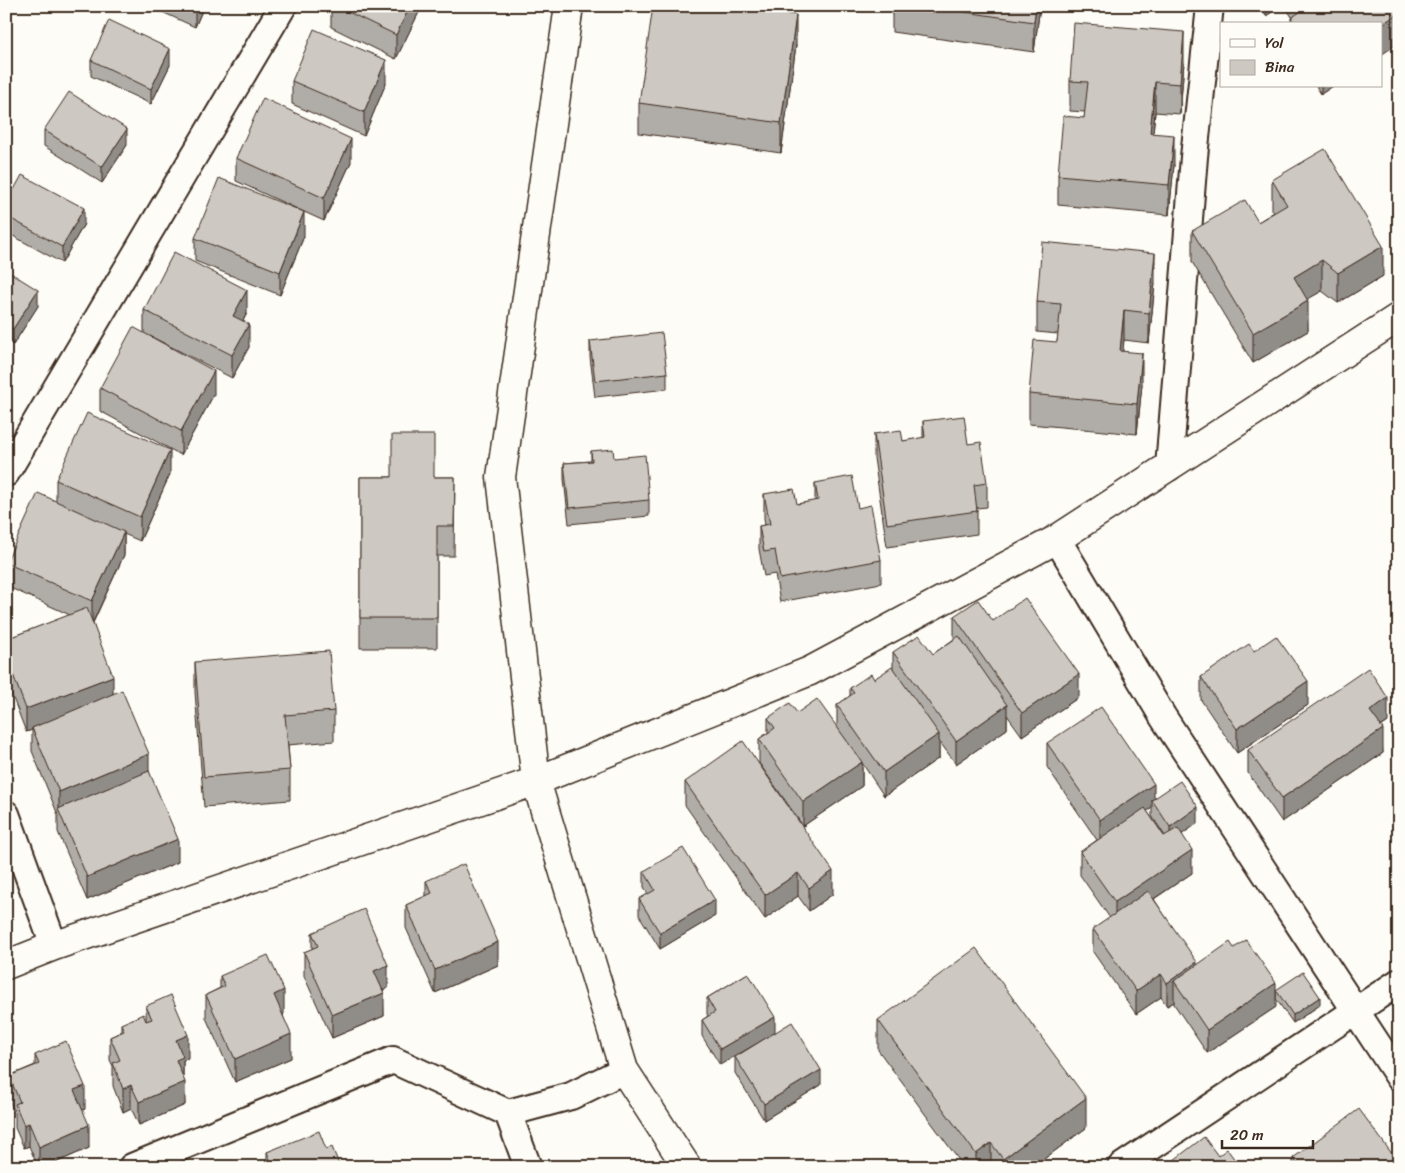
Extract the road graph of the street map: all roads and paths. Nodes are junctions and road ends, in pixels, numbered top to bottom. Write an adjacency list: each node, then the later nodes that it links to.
1 (283, 6): 6 (street)
2 (569, 6): 8 (main road)
3 (1210, 6): 5 (street)
4 (1399, 318): 5 (main road)
5 (1169, 467): 7 (main road)
6 (6, 473)
7 (1058, 539): 8 (main road); 13 (street)
8 (536, 781): 10 (main road); 14 (main road)
9 (6, 814): 10 (street)
10 (54, 946): 11 (main road)
11 (6, 965)
12 (1399, 982): 13 (street)
13 (1355, 1011): 15 (street); 20 (street)
14 (624, 1070): 16 (street); 19 (main road)
15 (1399, 1077)
16 (508, 1113): 17 (street); 18 (street)
17 (132, 1167)
18 (528, 1167)
19 (687, 1167)
20 (1121, 1167)

